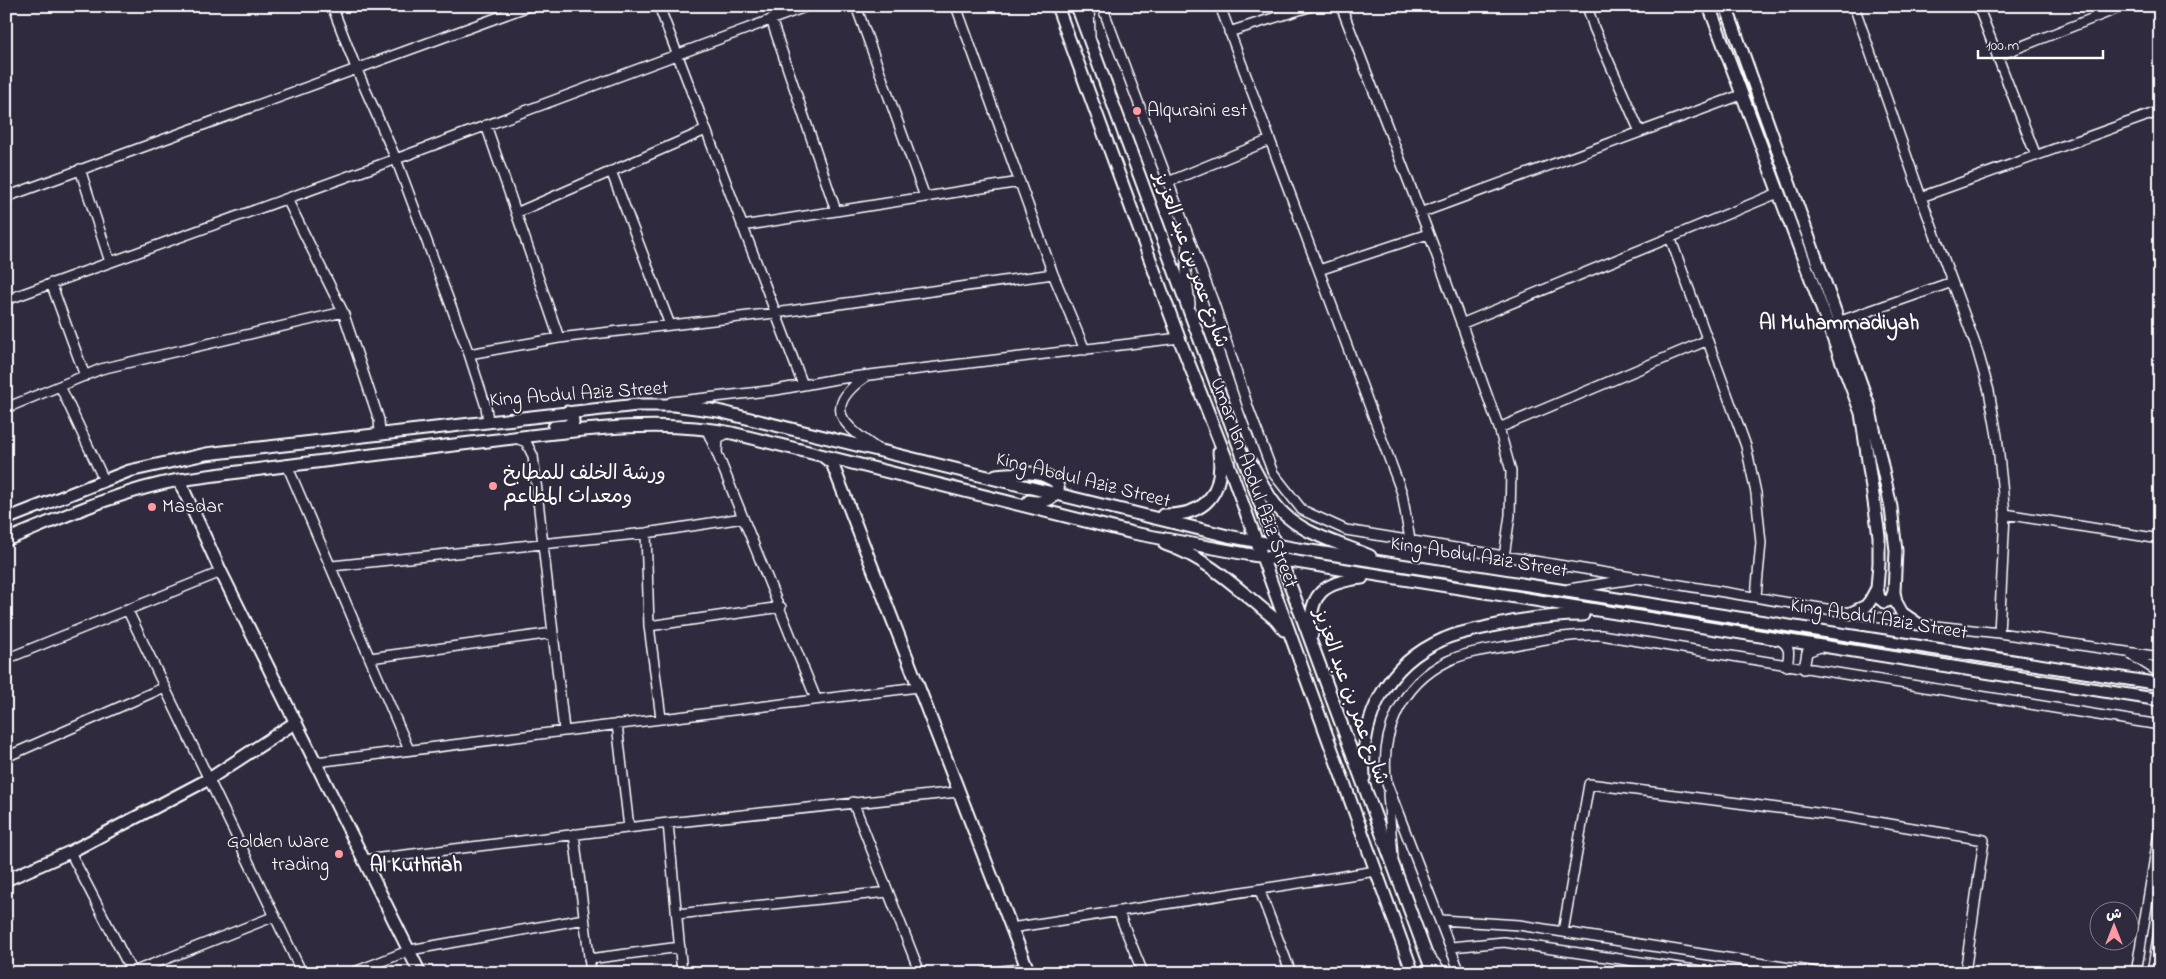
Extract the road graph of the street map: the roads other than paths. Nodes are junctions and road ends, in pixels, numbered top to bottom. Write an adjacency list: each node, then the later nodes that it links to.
1 (332, 6): 25 (street)
2 (529, 6): 25 (street)
3 (659, 6): 23 (street)
4 (808, 6): 20 (street)
5 (856, 6): 40 (street)
6 (956, 6): 36 (street)
7 (1057, 6): 63 (street, Umar Ibn Abdul Aziz Street)
8 (1077, 6): 22 (street, شارع عمر بن عبد العزيز)
9 (1089, 6): 22 (street)
10 (1102, 6): 37 (street)
11 (1220, 6): 21 (street)
12 (1312, 6): 21 (street)
13 (1341, 6): 45 (street)
14 (1586, 6): 30 (street)
15 (1709, 6): 26 (street)
16 (1726, 6): 59 (street)
17 (1854, 6): 41 (street)
18 (1978, 6): 24 (street)
19 (2124, 6): 24 (street)
20 (771, 20): 23 (street); 43 (street)
21 (1230, 32): 31 (street)
22 (1091, 43): 58 (street, شارع عمر بن عبد العزيز)
23 (677, 54): 28 (street); 29 (street)
24 (1997, 56): 32 (street)
25 (356, 68): 33 (street); 34 (street)
26 (1741, 94): 30 (street); 38 (street)
27 (2160, 111): 32 (street)
28 (486, 125): 33 (street); 44 (street)
29 (706, 130): 35 (street); 46 (street)
30 (1640, 132): 45 (street)
31 (1270, 140): 37 (street); 51 (street)
32 (2036, 156): 41 (street)
33 (396, 159): 42 (street); 66 (street)
34 (80, 169): 39 (street); 50 (street)
35 (611, 171): 44 (street); 61 (street)
36 (1020, 182): 40 (street); 52 (street)
37 (1168, 182): 47 (street)
38 (1778, 193): 49 (street); 113 (street)
39 (6, 197)
40 (926, 197): 43 (street)
41 (1921, 197): 53 (street)
42 (287, 199): 50 (street); 56 (street)
43 (836, 211): 46 (street)
44 (516, 213): 62 (street)
45 (1420, 214): 48 (street)
46 (742, 226): 57 (street)
47 (1187, 234): 58 (street); 101 (street)
48 (1428, 234): 51 (street); 60 (street)
49 (1670, 238): 60 (street); 64 (street)
50 (110, 262): 54 (street)
51 (1319, 270): 101 (street)
52 (1053, 274): 57 (street); 65 (street)
53 (1952, 282): 59 (street); 94 (street)
54 (51, 283): 55 (street); 67 (street)
55 (6, 300)
56 (343, 312): 67 (street); 79 (street)
57 (775, 313): 61 (street); 69 (street)
58 (1192, 319): 77 (street, شارع عمر بن عبد العزيز)
59 (1838, 322): 115 (street)
60 (1461, 324): 76 (street)
61 (670, 325): 62 (street)
62 (559, 338): 66 (street)
63 (1179, 338): 65 (street); 81 (street, Umar Ibn Abdul Aziz Street)
64 (1708, 340): 76 (street); 116 (street)
65 (1085, 350): 68 (street)
66 (469, 354): 74 (street)
67 (85, 376): 70 (street)
68 (868, 376): 69 (street); 83 (street)
69 (802, 385): 71 (street)
70 (60, 386): 72 (street); 88 (street)
71 (637, 405): 73 (street, King Abdul Aziz Street); 83 (street, King Abdul Aziz Street)
72 (6, 408)
73 (566, 412): 74 (street, King Abdul Aziz Street); 82 (street)
74 (488, 421): 79 (street, King Abdul Aziz Street)
75 (706, 428): 78 (street, King Abdul Aziz Street); 80 (street, King Abdul Aziz Street); 84 (street)
76 (1499, 428): 106 (street)
77 (1232, 431): 104 (street, شارع عمر بن عبد العزيز); 108 (street)
78 (732, 433): 84 (street); 85 (street, King Abdul Aziz Street)
79 (380, 434): 88 (street, King Abdul Aziz Street)
80 (516, 438): 82 (street, King Abdul Aziz Street); 103 (street)
81 (1217, 440): 93 (street); 102 (street, Umar Ibn Abdul Aziz Street)
82 (464, 444): 86 (street, King Abdul Aziz Street)
83 (879, 450): 92 (street, King Abdul Aziz Street)
84 (717, 453): 95 (street)
85 (824, 457): 87 (street, King Abdul Aziz Street); 91 (street)
86 (287, 465): 89 (street, King Abdul Aziz Street); 109 (street)
87 (864, 467): 90 (street, King Abdul Aziz Street); 91 (street)
88 (104, 480): 96 (street, King Abdul Aziz Street)
89 (178, 480): 100 (street, King Abdul Aziz Street); 110 (street)
90 (920, 480): 92 (street); 97 (street, King Abdul Aziz Street)
91 (841, 487): 138 (street)
92 (1056, 493): 93 (street, King Abdul Aziz Street)
93 (1144, 514): 102 (street, King Abdul Aziz Street)
94 (2006, 514): 99 (street); 124 (street)
95 (743, 518): 98 (street); 117 (street)
96 (6, 519)
97 (1133, 532): 105 (street, King Abdul Aziz Street); 126 (street)
98 (646, 533): 103 (street); 122 (street)
99 (2160, 539)
100 (6, 540)
101 (1410, 540): 106 (street)
102 (1256, 541): 104 (street, King Abdul Aziz Street); 105 (street, Umar Ibn Abdul Aziz Street)
103 (545, 543): 109 (street); 123 (street)
104 (1274, 545): 107 (street, شارع عمر بن عبد العزيز); 108 (street, King Abdul Aziz Street)
105 (1261, 557): 107 (street, King Abdul Aziz Street); 126 (street, Umar Ibn Abdul Aziz Street)
106 (1504, 557): 112 (street)
107 (1280, 560): 111 (street, King Abdul Aziz Street); 129 (street, شارع عمر بن عبد العزيز)
108 (1386, 562): 114 (street, King Abdul Aziz Street)
109 (332, 566): 130 (street)
110 (221, 572): 118 (street); 142 (street)
111 (1375, 576): 120 (street, King Abdul Aziz Street); 129 (street)
112 (1643, 577): 114 (street); 116 (street)
113 (1877, 588): 115 (street); 119 (street)
114 (1563, 590): 136 (street, King Abdul Aziz Street)
115 (1894, 592): 121 (street)
116 (1756, 596): 119 (street)
117 (781, 608): 122 (street); 139 (street)
118 (127, 609): 132 (street); 137 (street)
119 (1851, 613): 121 (street)
120 (1616, 615): 125 (street, King Abdul Aziz Street); 152 (street)
121 (1918, 624): 124 (street)
122 (649, 626): 141 (street)
123 (553, 633): 130 (street); 145 (street)
124 (2000, 633): 128 (street)
125 (1781, 640): 127 (street, King Abdul Aziz Street); 133 (street)
126 (1292, 641): 160 (street, Umar Ibn Abdul Aziz Street)
127 (1820, 647): 134 (street); 140 (street, King Abdul Aziz Street)
128 (2128, 652): 131 (street); 135 (street)
129 (1315, 653): 152 (street, شارع عمر بن عبد العزيز)
130 (370, 658): 146 (street)
131 (2160, 658)
132 (6, 659)
133 (1787, 666): 134 (street); 150 (street)
134 (1804, 669): 144 (street)
135 (2160, 673)
136 (2160, 684)
137 (165, 687): 147 (street); 149 (street)
138 (918, 687): 139 (street); 151 (street)
139 (816, 700): 141 (street)
140 (2160, 700)
141 (661, 718): 143 (street)
142 (296, 722): 148 (street); 149 (street)
143 (617, 724): 145 (street); 156 (street)
144 (2160, 725)
145 (564, 730): 146 (street)
146 (409, 750): 148 (street)
147 (6, 758)
148 (316, 762): 159 (street)
149 (209, 779): 158 (street); 167 (street)
150 (1387, 784): 161 (street); 169 (street)
151 (958, 792): 153 (street); 172 (street)
152 (1365, 792): 161 (street, شارع عمر بن عبد العزيز)
153 (853, 802): 154 (street); 164 (street)
154 (668, 823): 156 (street); 166 (street)
155 (2160, 826): 175 (street)
156 (629, 828): 157 (street)
157 (574, 834): 159 (street); 168 (street)
158 (70, 852): 162 (street); 183 (street)
159 (364, 860): 178 (street)
160 (1376, 871): 163 (street); 170 (street); 193 (street, Umar Ibn Abdul Aziz Street)
161 (1395, 871): 170 (street, شارع عمر بن عبد العزيز)
162 (6, 880)
163 (1259, 888): 165 (street); 192 (street)
164 (888, 892): 166 (street); 189 (street)
165 (1118, 911): 172 (street); 191 (street)
166 (677, 914): 177 (street)
167 (275, 916): 183 (street); 184 (street)
168 (584, 919): 178 (street); 181 (street)
169 (1441, 920): 173 (street); 176 (street)
170 (1415, 925): 179 (street, شارع عمر بن عبد العزيز)
171 (2160, 925): 174 (street)
172 (1011, 928): 182 (street)
173 (1563, 932): 198 (street); 199 (street)
174 (2159, 937): 175 (street); 180 (street)
175 (2141, 941): 180 (street); 200 (street)
176 (1451, 946): 196 (street); 197 (street)
177 (680, 947): 181 (street); 188 (street)
178 (410, 950): 185 (street); 186 (street)
179 (1424, 950): 194 (street); 195 (street)
180 (2158, 953): 201 (street)
181 (589, 959): 187 (street)
182 (1028, 970): 190 (street)
183 (131, 972)
184 (302, 973)
185 (352, 973)
186 (420, 973)
187 (591, 973)
188 (682, 973)
189 (920, 973)
190 (985, 973)
191 (1142, 973)
192 (1291, 973)
193 (1413, 973)
194 (1433, 973)
195 (1443, 973)
196 (1460, 973)
197 (1714, 973)
198 (1822, 973)
199 (1965, 973)
200 (2136, 973)
201 (2152, 973)

